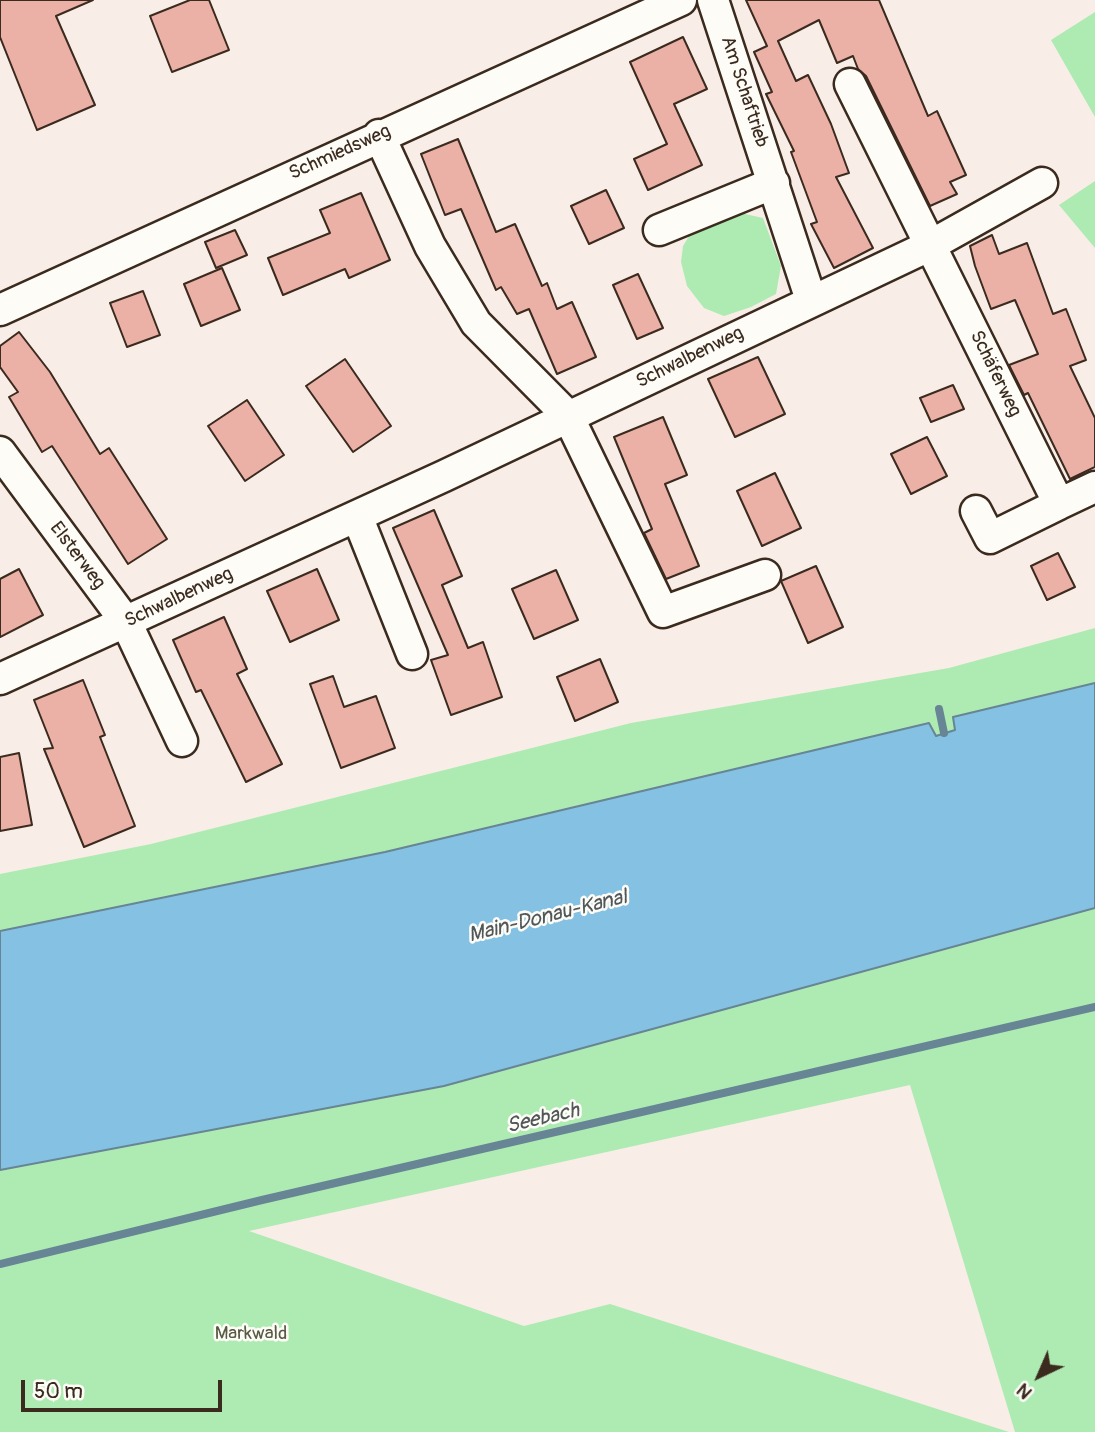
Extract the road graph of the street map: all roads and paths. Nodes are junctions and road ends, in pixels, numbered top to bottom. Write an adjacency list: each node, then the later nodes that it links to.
1 (681, 0): 4 (street, Schmiedsweg)
2 (713, 0): 5 (street, Am Schaftrieb)
3 (850, 84): 8 (street, Schäferweg)
4 (379, 135): 10 (street, Schmiedsweg); 11 (street)
5 (774, 183): 7 (street); 9 (street, Am Schaftrieb)
6 (1042, 183): 8 (street)
7 (659, 230)
8 (932, 245): 9 (street); 14 (street, Schäferweg)
9 (811, 300): 11 (street, Schwalbenweg)
10 (0, 310)
11 (568, 416): 16 (street, Schwalbenweg); 17 (street)
12 (0, 452): 18 (street, Elsterweg)
13 (1095, 487): 14 (street)
14 (1059, 504): 15 (street)
15 (976, 511)
16 (357, 516): 18 (street, Schwalbenweg); 19 (street)
17 (765, 575)
18 (126, 622): 20 (street, Schwalbenweg); 21 (street, Elsterweg)
19 (412, 654)
20 (0, 679)
21 (182, 741)

